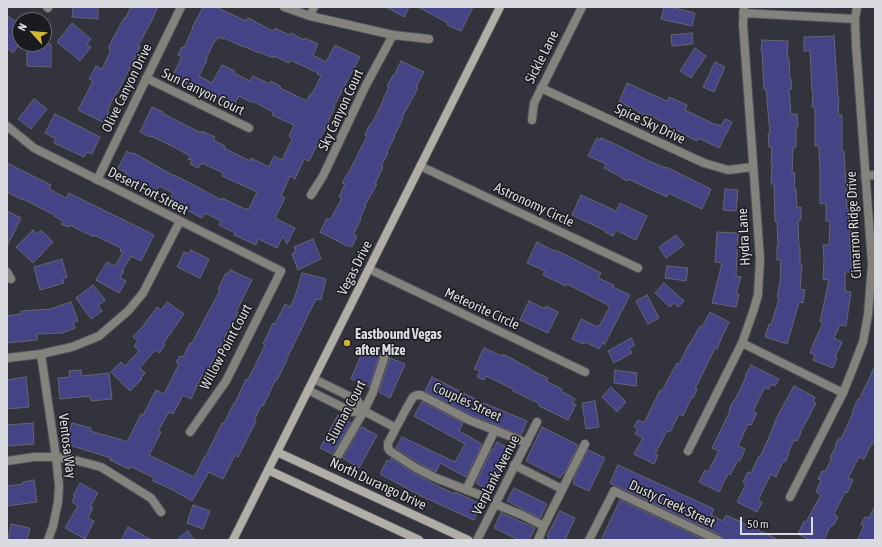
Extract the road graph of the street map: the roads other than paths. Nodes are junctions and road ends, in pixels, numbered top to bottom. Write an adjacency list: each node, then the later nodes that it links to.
1 (181, 7): 12 (street, Olive Canyon Drive)
2 (284, 7): 8 (street)
3 (314, 7): 8 (street)
4 (500, 7): 17 (main road, Vegas Drive)
5 (582, 7): 13 (street, Sickle Lane)
6 (857, 7): 9 (street, Cimarron Ridge Drive)
7 (744, 10): 9 (street); 18 (street, Hydra Lane)
8 (310, 16): 10 (street)
9 (855, 20): 20 (street, Cimarron Ridge Drive)
10 (393, 35): 11 (street); 22 (street, Sky Canyon Court)
11 (429, 39)
12 (146, 78): 16 (street, Sun Canyon Court); 21 (street, Olive Canyon Drive)
13 (540, 88): 14 (street, Sickle Lane); 18 (street, Spice Sky Drive)
14 (532, 120)
15 (7, 126): 21 (street, Desert Fort Street)
16 (249, 128)
17 (420, 166): 24 (street, Astronomy Circle); 25 (main road, Vegas Drive)
18 (753, 167): 27 (street, Hydra Lane)
19 (875, 175): 20 (street)
20 (865, 176): 34 (street, Cimarron Ridge Drive)
21 (97, 180): 23 (street, Desert Fort Street)
22 (311, 195)
23 (180, 221): 26 (street, Desert Fort Street); 28 (street)
24 (638, 268)
25 (369, 269): 31 (street, Meteorite Circle); 32 (main road, Vegas Drive)
26 (281, 272): 39 (street, Willow Point Court)
27 (742, 343): 34 (street); 42 (street, Hydra Lane)
28 (41, 354): 30 (street); 44 (street, Ventosa Way)
29 (385, 355): 35 (street, Sluman Court)
30 (7, 358)
31 (585, 372)
32 (314, 379): 33 (main road, Vegas Drive); 35 (street)
33 (308, 390): 35 (street); 43 (main road, Vegas Drive)
34 (842, 393): 52 (street, Cimarron Ridge Drive)
35 (364, 411): 37 (street); 45 (street, Sluman Court)
36 (537, 422): 40 (street, Verplank Avenue)
37 (396, 428): 38 (street, Couples Street); 50 (street)
38 (495, 430): 40 (street, Couples Street); 50 (street)
39 (190, 432)
40 (527, 443): 47 (street, Verplank Avenue)
41 (585, 444): 49 (street)
42 (688, 451)
43 (277, 452): 48 (main road, Vegas Drive); 59 (main road, North Durango Drive)
44 (56, 457): 46 (street); 54 (street); 56 (street, Ventosa Way)
45 (337, 457)
46 (7, 461)
47 (514, 465): 49 (street); 53 (street, Verplank Avenue)
48 (268, 470): 57 (main road, Vegas Drive); 58 (main road)
49 (562, 489): 55 (street)
50 (466, 490): 51 (street)
51 (485, 497)
52 (790, 497)
53 (495, 504): 55 (street); 60 (street, Verplank Avenue)
54 (161, 512)
55 (544, 526): 61 (street)
56 (48, 540)
57 (233, 540)
58 (419, 540)
59 (468, 540)
60 (477, 540)
61 (538, 540)
62 (589, 540): 63 (street, Dusty Creek Street)
63 (718, 540)

